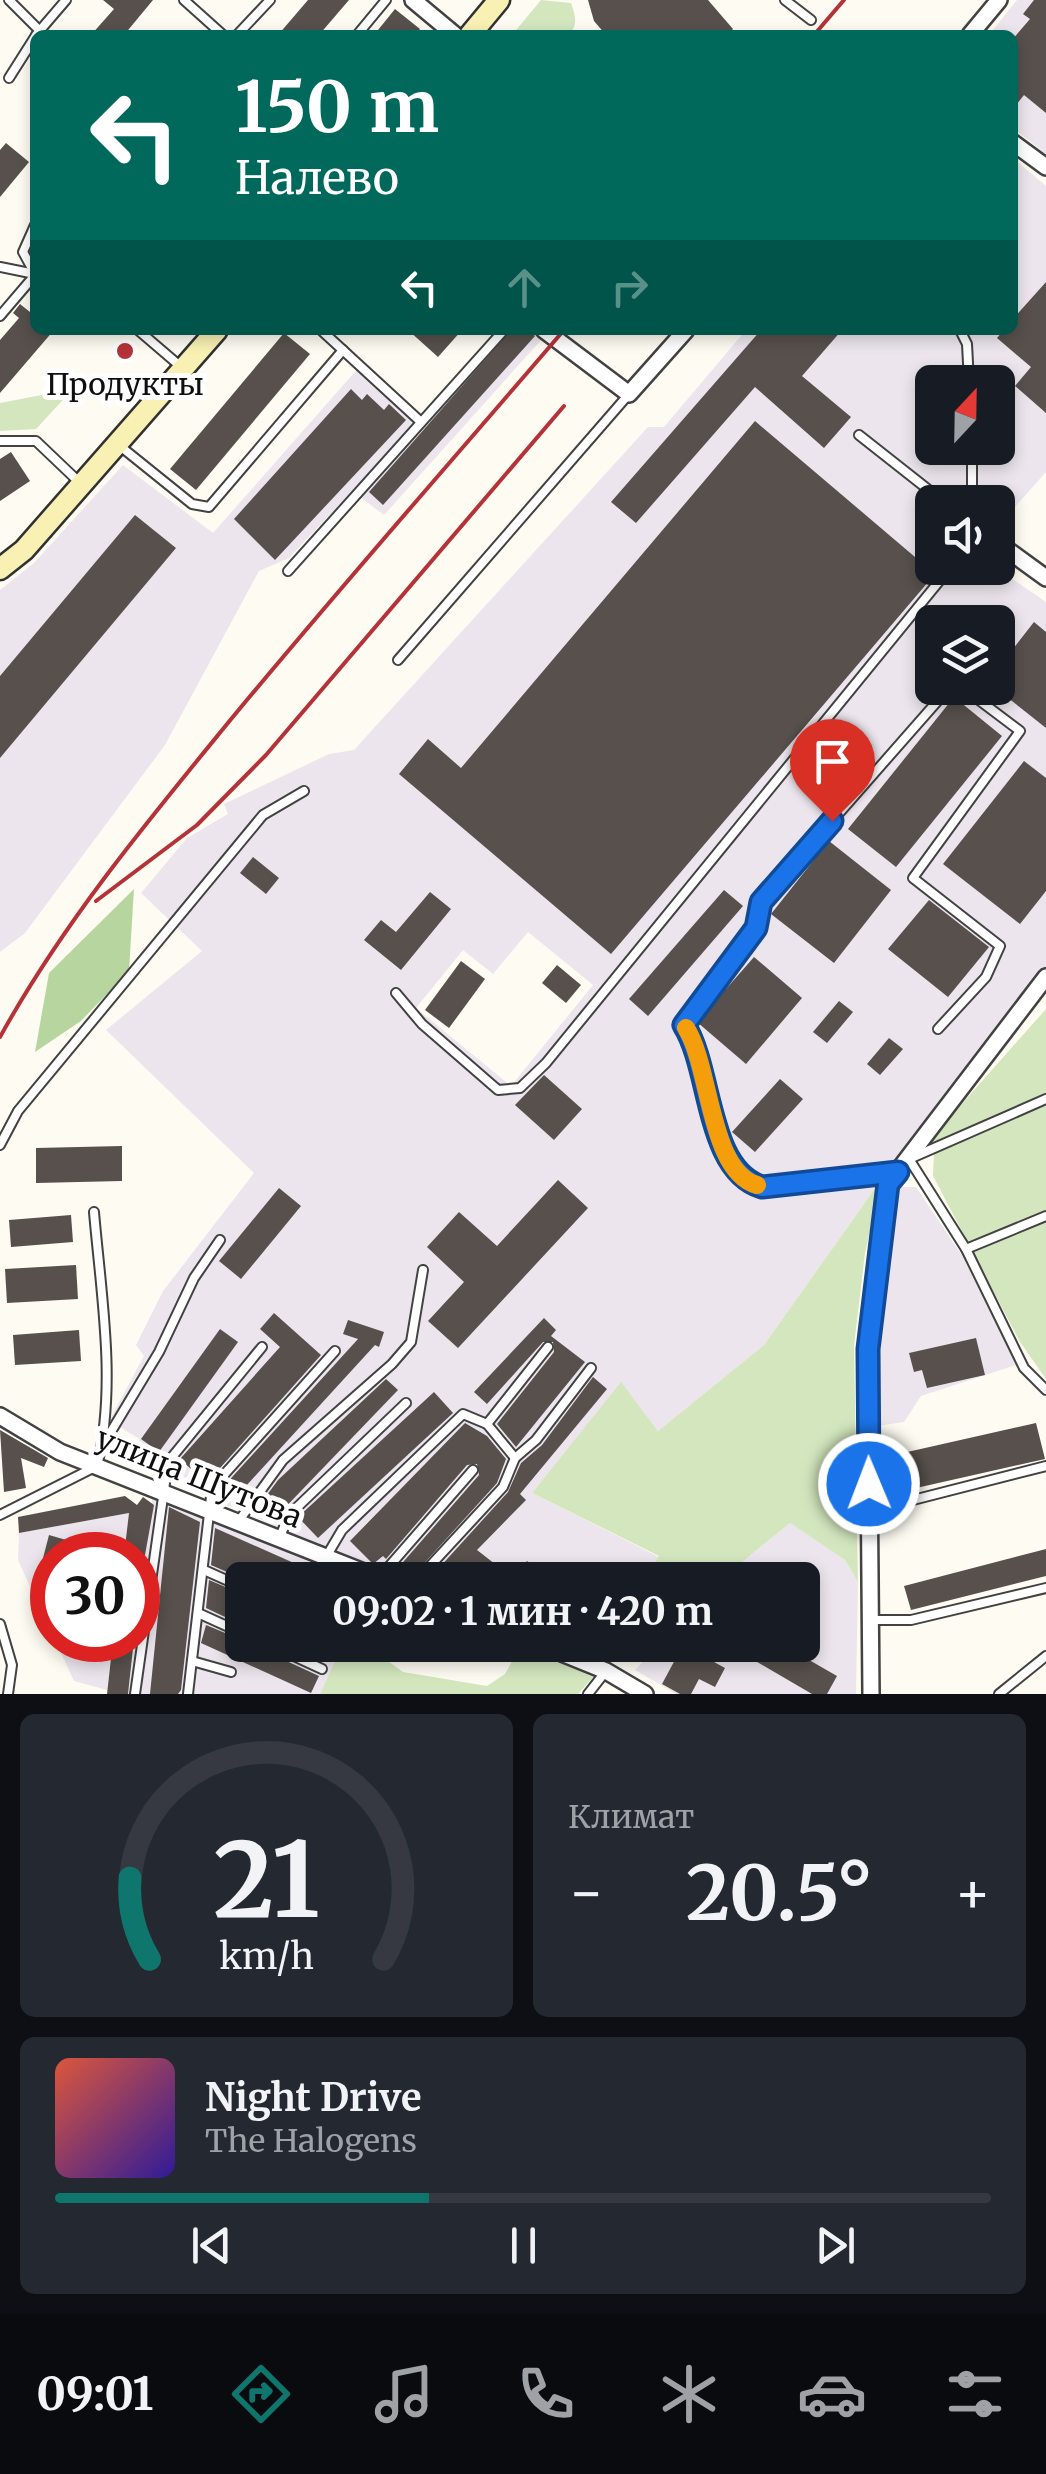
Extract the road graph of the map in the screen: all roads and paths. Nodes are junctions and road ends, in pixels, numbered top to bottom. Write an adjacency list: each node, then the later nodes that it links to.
1 (10, 0): 11 (lane)
2 (66, 0): 12 (lane)
3 (184, 0): 13 (lane)
4 (270, 0): 14 (lane)
5 (386, 0): 15 (lane)
6 (413, 0): 16 (street)
7 (500, 0): 17 (street)
8 (785, 0): 10 (lane)
9 (999, 0): 18 (street)
10 (811, 20)
11 (34, 30)
12 (40, 30)
13 (217, 30)
14 (242, 30)
15 (361, 30)
16 (449, 30)
17 (474, 30)
18 (974, 30)
19 (30, 45): 20 (lane)
20 (9, 78)
21 (1018, 146): 22 (street)
22 (1046, 167)
23 (30, 236): 24 (lane)
24 (30, 265)
25 (0, 267): 26 (lane)
26 (30, 273)
27 (30, 280): 28 (lane)
28 (0, 316)
29 (144, 335): 38 (lane)
30 (213, 335): 38 (street)
31 (326, 335): 36 (lane)
32 (499, 335): 40 (lane)
33 (551, 335): 39 (street)
34 (682, 335): 39 (street)
35 (962, 335): 37 (lane)
36 (343, 350): 40 (lane); 43 (lane)
37 (969, 365)
38 (183, 368): 43 (street)
39 (630, 394): 51 (lane)
40 (421, 422): 48 (lane)
41 (859, 435): 45 (lane)
42 (0, 441): 44 (lane)
43 (118, 444): 44 (street)
44 (82, 485): 47 (street)
45 (922, 485)
46 (1015, 555): 49 (street)
47 (0, 568)
48 (288, 570)
49 (1046, 578)
50 (936, 585): 56 (lane)
51 (398, 660)
52 (933, 705): 60 (lane)
53 (986, 705): 57 (lane)
54 (304, 792): 59 (lane)
55 (1046, 976): 60 (street)
56 (396, 993)
57 (938, 1029)
58 (1046, 1098): 60 (lane)
59 (0, 1145)
60 (898, 1172): 64 (lane); 80 (street)
61 (94, 1212): 74 (lane)
62 (1046, 1216): 64 (lane)
63 (220, 1240): 74 (lane)
64 (966, 1250): 70 (lane)
65 (423, 1270): 83 (lane)
66 (262, 1346): 79 (lane)
67 (548, 1348): 73 (lane)
68 (334, 1351): 81 (lane)
69 (591, 1368): 75 (lane)
70 (1046, 1390)
71 (406, 1403): 84 (lane)
72 (0, 1416): 76 (street, улица Шутова)
73 (487, 1424): 75 (lane); 85 (lane)
74 (101, 1448): 76 (lane)
75 (515, 1458): 88 (lane)
76 (97, 1466): 79 (street, улица Шутова); 82 (lane)
77 (1046, 1466): 80 (lane)
78 (473, 1470): 87 (lane)
79 (162, 1492): 81 (street, улица Шутова); 104 (lane)
80 (870, 1510): 93 (street)
81 (211, 1512): 83 (street, улица Шутова); 89 (lane)
82 (0, 1515)
83 (238, 1522): 84 (street, улица Шутова)
84 (279, 1539): 85 (street, улица Шутова)
85 (326, 1557): 86 (street, улица Шутова)
86 (338, 1562)
87 (395, 1562)
88 (435, 1562)
89 (204, 1570): 90 (lane); 92 (lane)
90 (225, 1579)
91 (1046, 1588): 93 (lane)
92 (198, 1613): 95 (lane); 97 (lane)
93 (870, 1620): 108 (street)
94 (0, 1624): 103 (lane)
95 (225, 1625)
96 (1046, 1656): 109 (lane)
97 (192, 1662): 101 (lane); 105 (lane)
98 (308, 1662): 100 (lane)
99 (582, 1662): 102 (street)
100 (322, 1668)
101 (231, 1672)
102 (606, 1672): 106 (lane); 107 (street)
103 (8, 1694)
104 (134, 1694)
105 (188, 1694)
106 (588, 1694)
107 (645, 1694)
108 (872, 1694)
109 (999, 1694)

